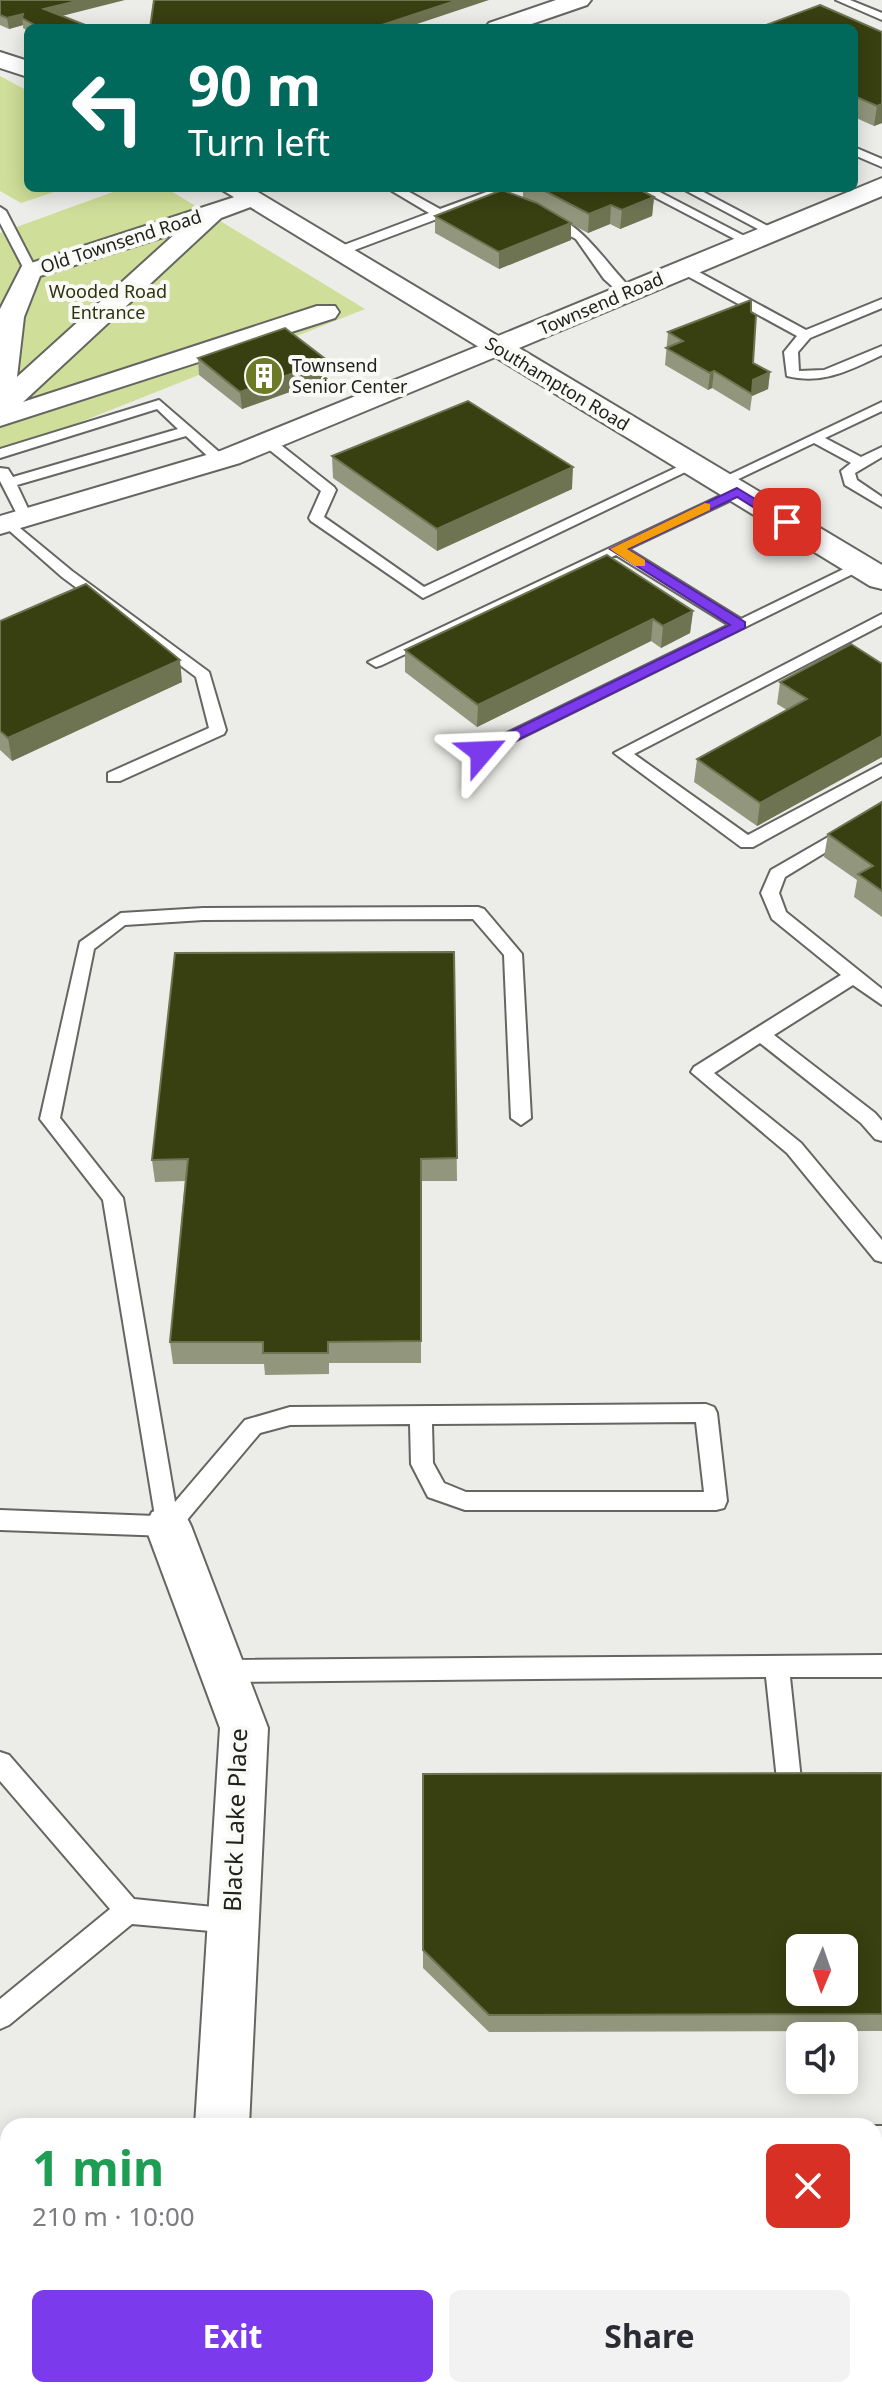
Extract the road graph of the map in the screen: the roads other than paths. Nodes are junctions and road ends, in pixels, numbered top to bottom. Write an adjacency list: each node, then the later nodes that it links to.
1 (579, 0): 4 (street)
2 (841, 0): 3 (lane)
3 (882, 17)
4 (509, 24)
5 (0, 59): 6 (street)
6 (24, 68)
7 (858, 153): 8 (lane)
8 (882, 163)
9 (882, 186): 21 (street, Townsend Road)
10 (400, 192): 20 (lane)
11 (483, 192): 15 (lane)
12 (653, 192): 21 (lane)
13 (693, 192): 21 (lane)
14 (241, 194): 19 (street, Old Townsend Road); 22 (street, Southampton Road)
15 (489, 195): 16 (lane); 20 (lane)
16 (517, 203)
17 (530, 210): 25 (lane)
18 (0, 211): 24 (lane, Old Townsend Road)
19 (212, 213): 24 (street, Old Townsend Road); 32 (street, Old Townsend Road)
20 (439, 214): 22 (lane)
21 (761, 237): 23 (street, Townsend Road)
22 (340, 251): 29 (street, Southampton Road)
23 (684, 269): 25 (street, Townsend Road); 28 (lane)
24 (31, 271): 32 (street, Old Townsend Road)
25 (628, 293): 29 (street, Townsend Road)
26 (882, 303): 28 (lane)
27 (326, 312): 32 (street)
28 (805, 335): 30 (lane)
29 (496, 347): 35 (street, Townsend Road); 41 (street, Southampton Road)
30 (882, 350)
31 (882, 406): 34 (lane)
32 (2, 413)
33 (188, 431): 37 (lane); 38 (lane); 42 (lane)
34 (815, 438): 39 (lane); 43 (lane)
35 (267, 441): 38 (street, Townsend Road); 41 (lane)
36 (882, 451): 39 (lane)
37 (0, 454)
38 (220, 460): 45 (street, Townsend Road)
39 (859, 462): 44 (lane)
40 (0, 465): 42 (lane)
41 (693, 465): 43 (street, Southampton Road)
42 (9, 483): 45 (lane)
43 (729, 487): 46 (lane); 47 (street, Southampton Road)
44 (882, 503)
45 (12, 522): 53 (lane)
46 (617, 549): 49 (lane); 50 (lane)
47 (871, 573): 49 (lane)
48 (882, 619): 52 (lane)
49 (740, 625): 51 (lane)
50 (376, 662)
51 (482, 752)
52 (882, 769)
53 (114, 777)
54 (882, 811): 55 (lane)
55 (853, 976): 56 (lane); 57 (lane)
56 (882, 999)
57 (761, 1034): 59 (lane); 60 (lane)
58 (521, 1118): 63 (lane)
59 (882, 1134)
60 (882, 1254)
61 (421, 1415): 61 (lane); 63 (lane)
62 (0, 1520): 63 (lane)
63 (168, 1526): 66 (street, Black Lake Place)
64 (882, 1666): 65 (lane)
65 (777, 1667): 66 (lane); 68 (lane)
66 (222, 1671): 70 (street, Black Lake Place)
67 (0, 1763): 69 (lane)
68 (789, 1780)
69 (128, 1911): 70 (lane); 71 (lane)
70 (233, 1921): 72 (street, Black Lake Place)
71 (0, 2016)
72 (222, 2118)

